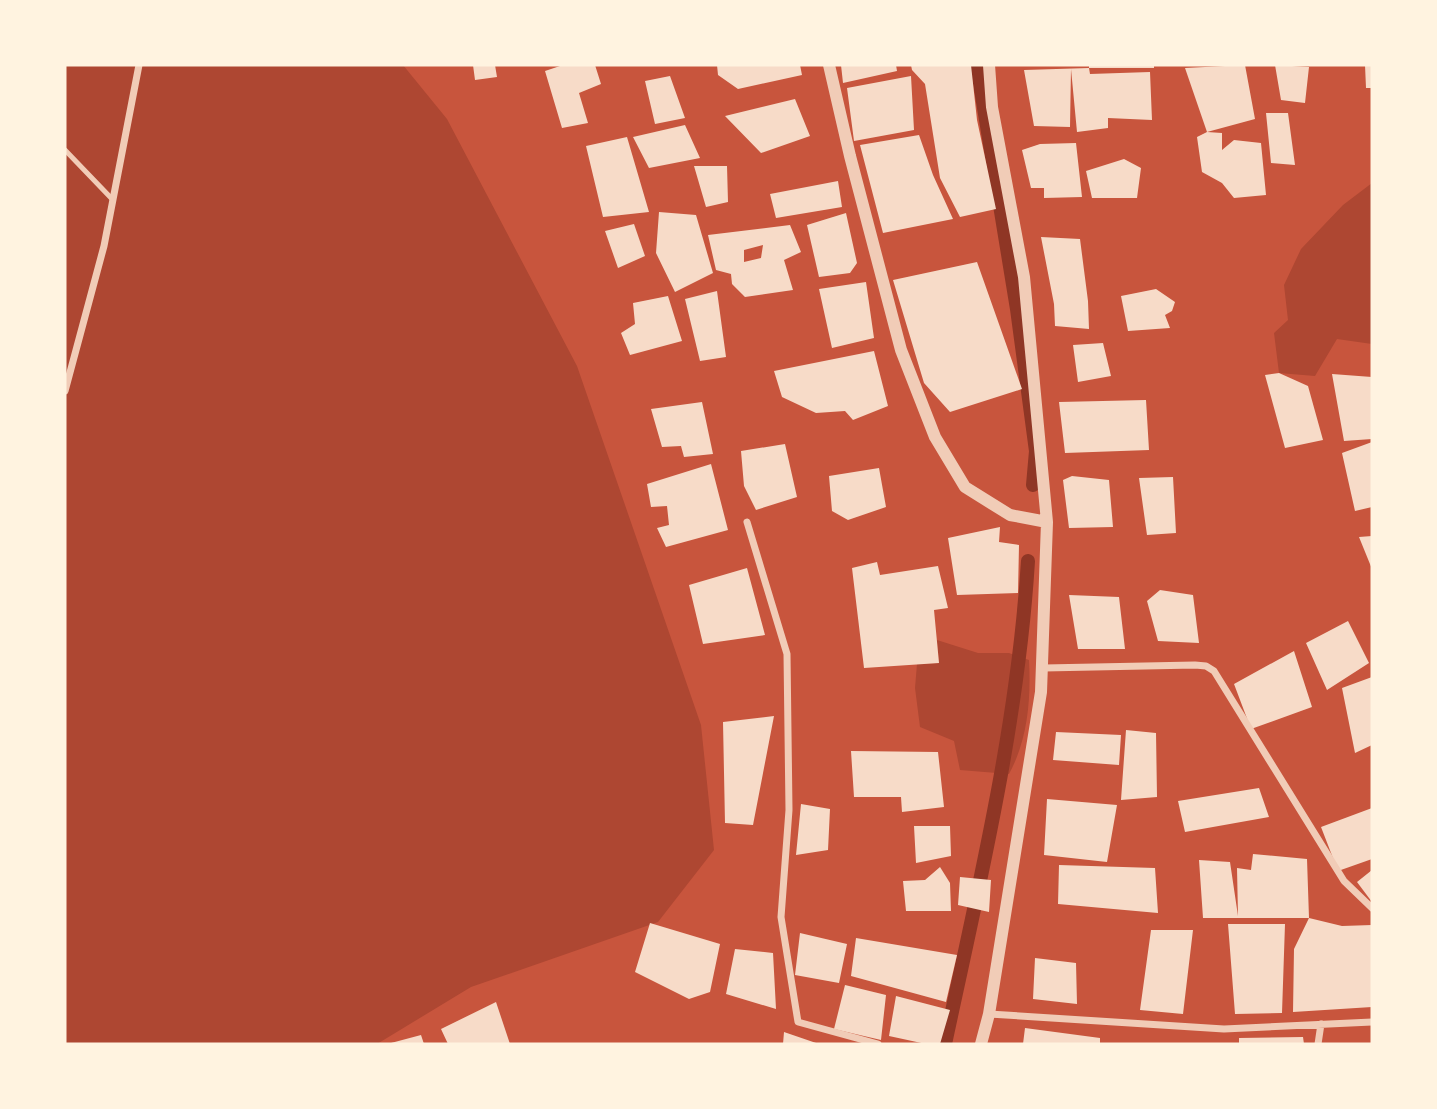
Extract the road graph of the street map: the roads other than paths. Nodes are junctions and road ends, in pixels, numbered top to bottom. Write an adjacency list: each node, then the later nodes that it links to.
1 (139, 65): 5 (street)
2 (829, 65): 8 (street)
3 (989, 65): 8 (street)
4 (65, 150): 5 (lane)
5 (113, 200): 6 (street)
6 (65, 391)
7 (747, 522): 14 (street)
8 (1047, 522): 9 (street)
9 (1044, 668): 10 (street); 11 (street)
10 (1372, 908)
11 (989, 1014): 13 (street); 15 (street)
12 (1372, 1022): 13 (street)
13 (1321, 1024): 16 (street)
14 (878, 1044)
15 (982, 1044)
16 (1318, 1044)

